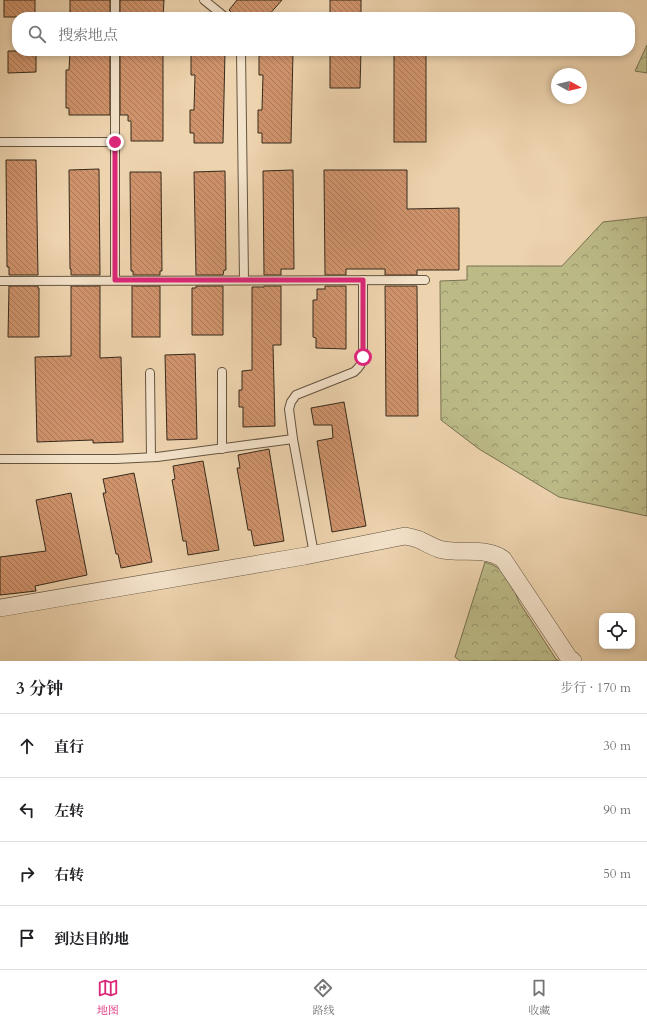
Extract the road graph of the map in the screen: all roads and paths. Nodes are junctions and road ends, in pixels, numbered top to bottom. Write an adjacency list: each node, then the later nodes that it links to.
1 (115, 0): 3 (lane)
2 (204, 0): 4 (lane)
3 (115, 12)
4 (219, 12)
5 (115, 56): 8 (lane)
6 (241, 56): 11 (lane)
7 (0, 142): 8 (lane)
8 (115, 142): 10 (lane)
9 (0, 280): 10 (lane)
10 (115, 280): 11 (lane)
11 (244, 280): 12 (lane)
12 (363, 280): 13 (lane); 16 (lane)
13 (425, 280)
14 (222, 372): 17 (lane)
15 (150, 373): 18 (lane)
16 (293, 439): 17 (lane); 20 (lane)
17 (222, 448): 18 (lane)
18 (150, 457): 19 (lane)
19 (0, 459)
20 (314, 554): 21 (street); 22 (street)
21 (0, 608)
22 (573, 661)

